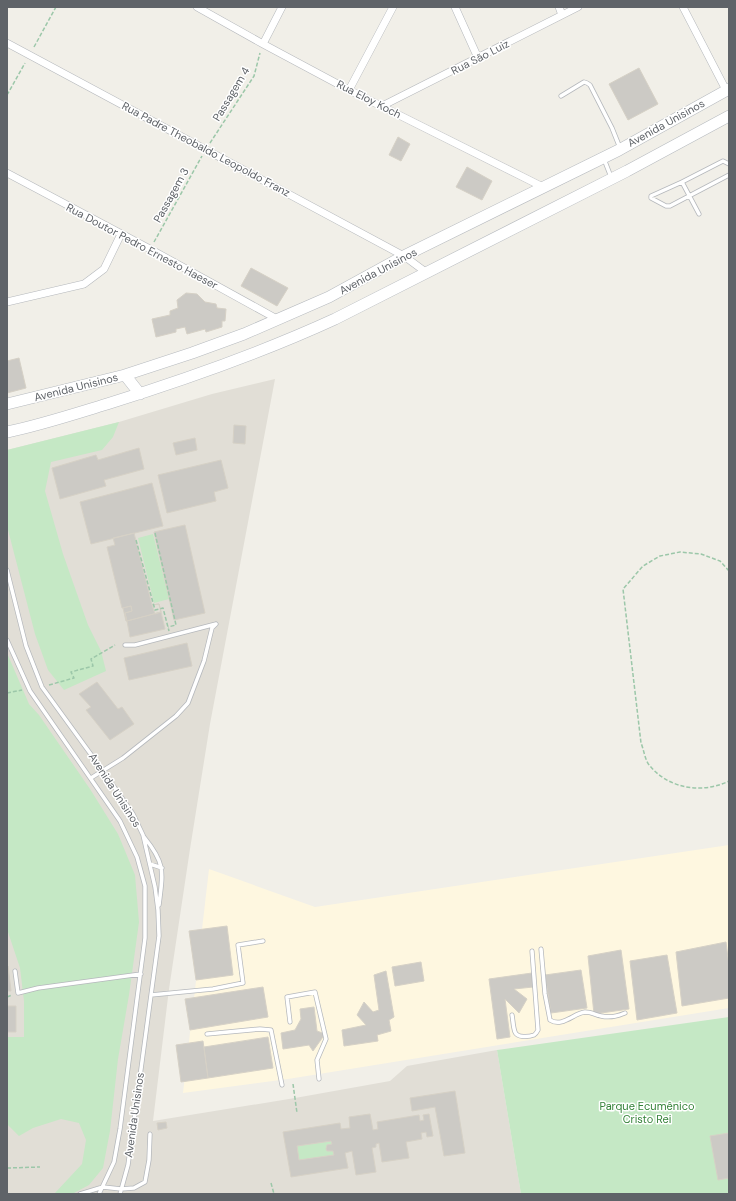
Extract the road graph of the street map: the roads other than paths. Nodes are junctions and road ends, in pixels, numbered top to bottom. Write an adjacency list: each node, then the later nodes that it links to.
1 (197, 7): 10 (street, Rua Eloy Koch)
2 (282, 7): 10 (street)
3 (393, 7): 12 (street)
4 (455, 7): 11 (street)
5 (559, 7): 8 (street)
6 (578, 7): 8 (street, Rua São Luiz)
7 (683, 7): 13 (street)
8 (562, 15): 11 (street, Rua São Luiz)
9 (7, 43): 28 (street, Rua Padre Theobaldo Leopoldo Franz)
10 (263, 44): 12 (street, Rua Eloy Koch)
11 (478, 58): 15 (street, Rua São Luiz)
12 (349, 90): 15 (street, Rua Eloy Koch)
13 (728, 90): 17 (main road, Avenida Unisinos)
14 (561, 96): 17 (lane)
15 (382, 106): 24 (street, Rua Eloy Koch)
16 (729, 116): 22 (main road, Avenida Unisinos)
17 (620, 149): 18 (main road, Avenida Unisinos)
18 (604, 157): 22 (lane); 24 (main road, Avenida Unisinos)
19 (729, 164): 23 (lane)
20 (7, 173): 27 (street, Rua Doutor Pedro Ernesto Haeser)
21 (729, 175): 25 (lane)
22 (612, 178): 29 (main road, Avenida Unisinos)
23 (682, 182): 25 (lane); 25 (lane)
24 (543, 187): 28 (main road, Avenida Unisinos)
25 (690, 196): 26 (lane)
26 (699, 214)
27 (121, 234): 30 (street); 31 (street, Rua Doutor Pedro Ernesto Haeser)
28 (404, 256): 29 (street, Rua Padre Theobaldo Leopoldo Franz); 31 (main road, Avenida Unisinos)
29 (427, 273): 33 (main road, Avenida Unisinos)
30 (7, 302)
31 (277, 319): 32 (main road, Avenida Unisinos)
32 (126, 375): 33 (main road); 34 (main road, Avenida Unisinos)
33 (140, 394): 35 (main road, Avenida Unisinos)
34 (7, 404)
35 (21, 429): 36 (main road, Avenida Unisinos); 37 (main road)
36 (7, 432)
37 (7, 435)
38 (7, 570): 43 (lane, Avenida Unisinos)
39 (216, 624): 40 (lane)
40 (212, 627): 42 (lane); 43 (lane)
41 (7, 640): 44 (lane, Avenida Unisinos)
42 (125, 645)
43 (103, 771): 44 (lane); 45 (lane, Avenida Unisinos)
44 (91, 778): 53 (lane, Avenida Unisinos)
45 (143, 834): 46 (lane, Avenida Unisinos); 47 (lane)
46 (150, 864): 47 (lane); 48 (lane, Avenida Unisinos)
47 (162, 868): 48 (lane)
48 (158, 910): 54 (lane, Avenida Unisinos)
49 (263, 941): 54 (lane)
50 (541, 949): 55 (lane)
51 (532, 950): 56 (lane)
52 (15, 971): 53 (lane)
53 (141, 974): 62 (lane, Avenida Unisinos)
54 (152, 995): 63 (lane, Avenida Unisinos)
55 (626, 1013)
56 (512, 1015)
57 (290, 1022): 59 (lane)
58 (207, 1034): 60 (lane)
59 (319, 1079)
60 (282, 1085)
61 (150, 1134): 63 (lane)
62 (103, 1187): 63 (lane); 64 (lane); 65 (lane, Avenida Unisinos)
63 (121, 1189): 66 (lane, Avenida Unisinos)
64 (80, 1194)
65 (99, 1194)
66 (120, 1194)

